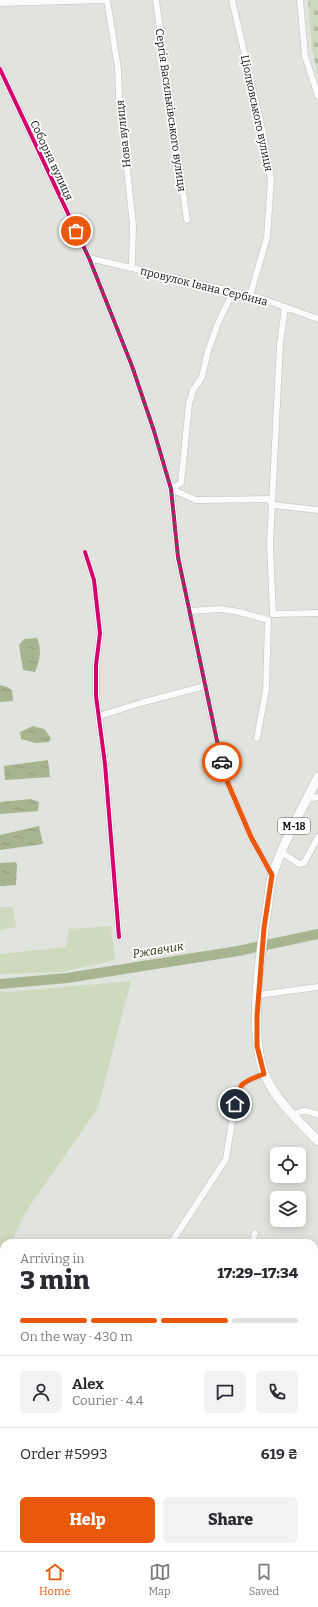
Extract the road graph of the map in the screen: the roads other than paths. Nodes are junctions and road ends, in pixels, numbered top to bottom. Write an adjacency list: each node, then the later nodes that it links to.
1 (107, 0): 5 (street); 10 (street, Нова вулиця)
2 (156, 0): 8 (street, Сергія Васильківського вулиця)
3 (232, 0): 12 (street, Ціолковського вулиця)
4 (300, 0): 7 (street)
5 (0, 3)
6 (0, 69): 9 (street, Соборна вулиця)
7 (318, 96)
8 (187, 220)
9 (89, 258): 10 (street, провулок Івана Сербина); 15 (street, Соборна вулиця)
10 (132, 268): 11 (street, провулок Івана Сербина)
11 (233, 292): 12 (street, провулок Івана Сербина); 15 (street)
12 (250, 296): 13 (street, провулок Івана Сербина)
13 (285, 307): 14 (street, провулок Івана Сербина); 16 (street)
14 (318, 319)
15 (171, 489): 16 (street); 19 (street, Соборна вулиця)
16 (273, 506): 17 (street); 21 (street)
17 (318, 510)
18 (85, 552): 24 (street)
19 (190, 611): 22 (street); 23 (street, Соборна вулиця)
20 (318, 613): 21 (street)
21 (273, 614): 22 (street)
22 (268, 620): 25 (street)
23 (206, 686): 24 (street); 31 (street, Соборна вулиця)
24 (99, 716): 32 (street)
25 (257, 738)
26 (318, 777): 28 (highway, М-18)
27 (318, 797): 28 (street)
28 (307, 799): 30 (highway, М-18)
29 (318, 837): 30 (street)
30 (281, 852): 31 (highway, М-18)
31 (272, 875): 34 (highway, М-18)
32 (119, 937)
33 (318, 987): 34 (street)
34 (258, 995): 35 (highway, М-18)
35 (264, 1074): 37 (highway, М-18); 40 (street)
36 (318, 1115): 37 (street)
37 (293, 1116): 38 (highway, М-18)
38 (318, 1141)
39 (255, 1233): 41 (street)
40 (174, 1239)
41 (253, 1239)

